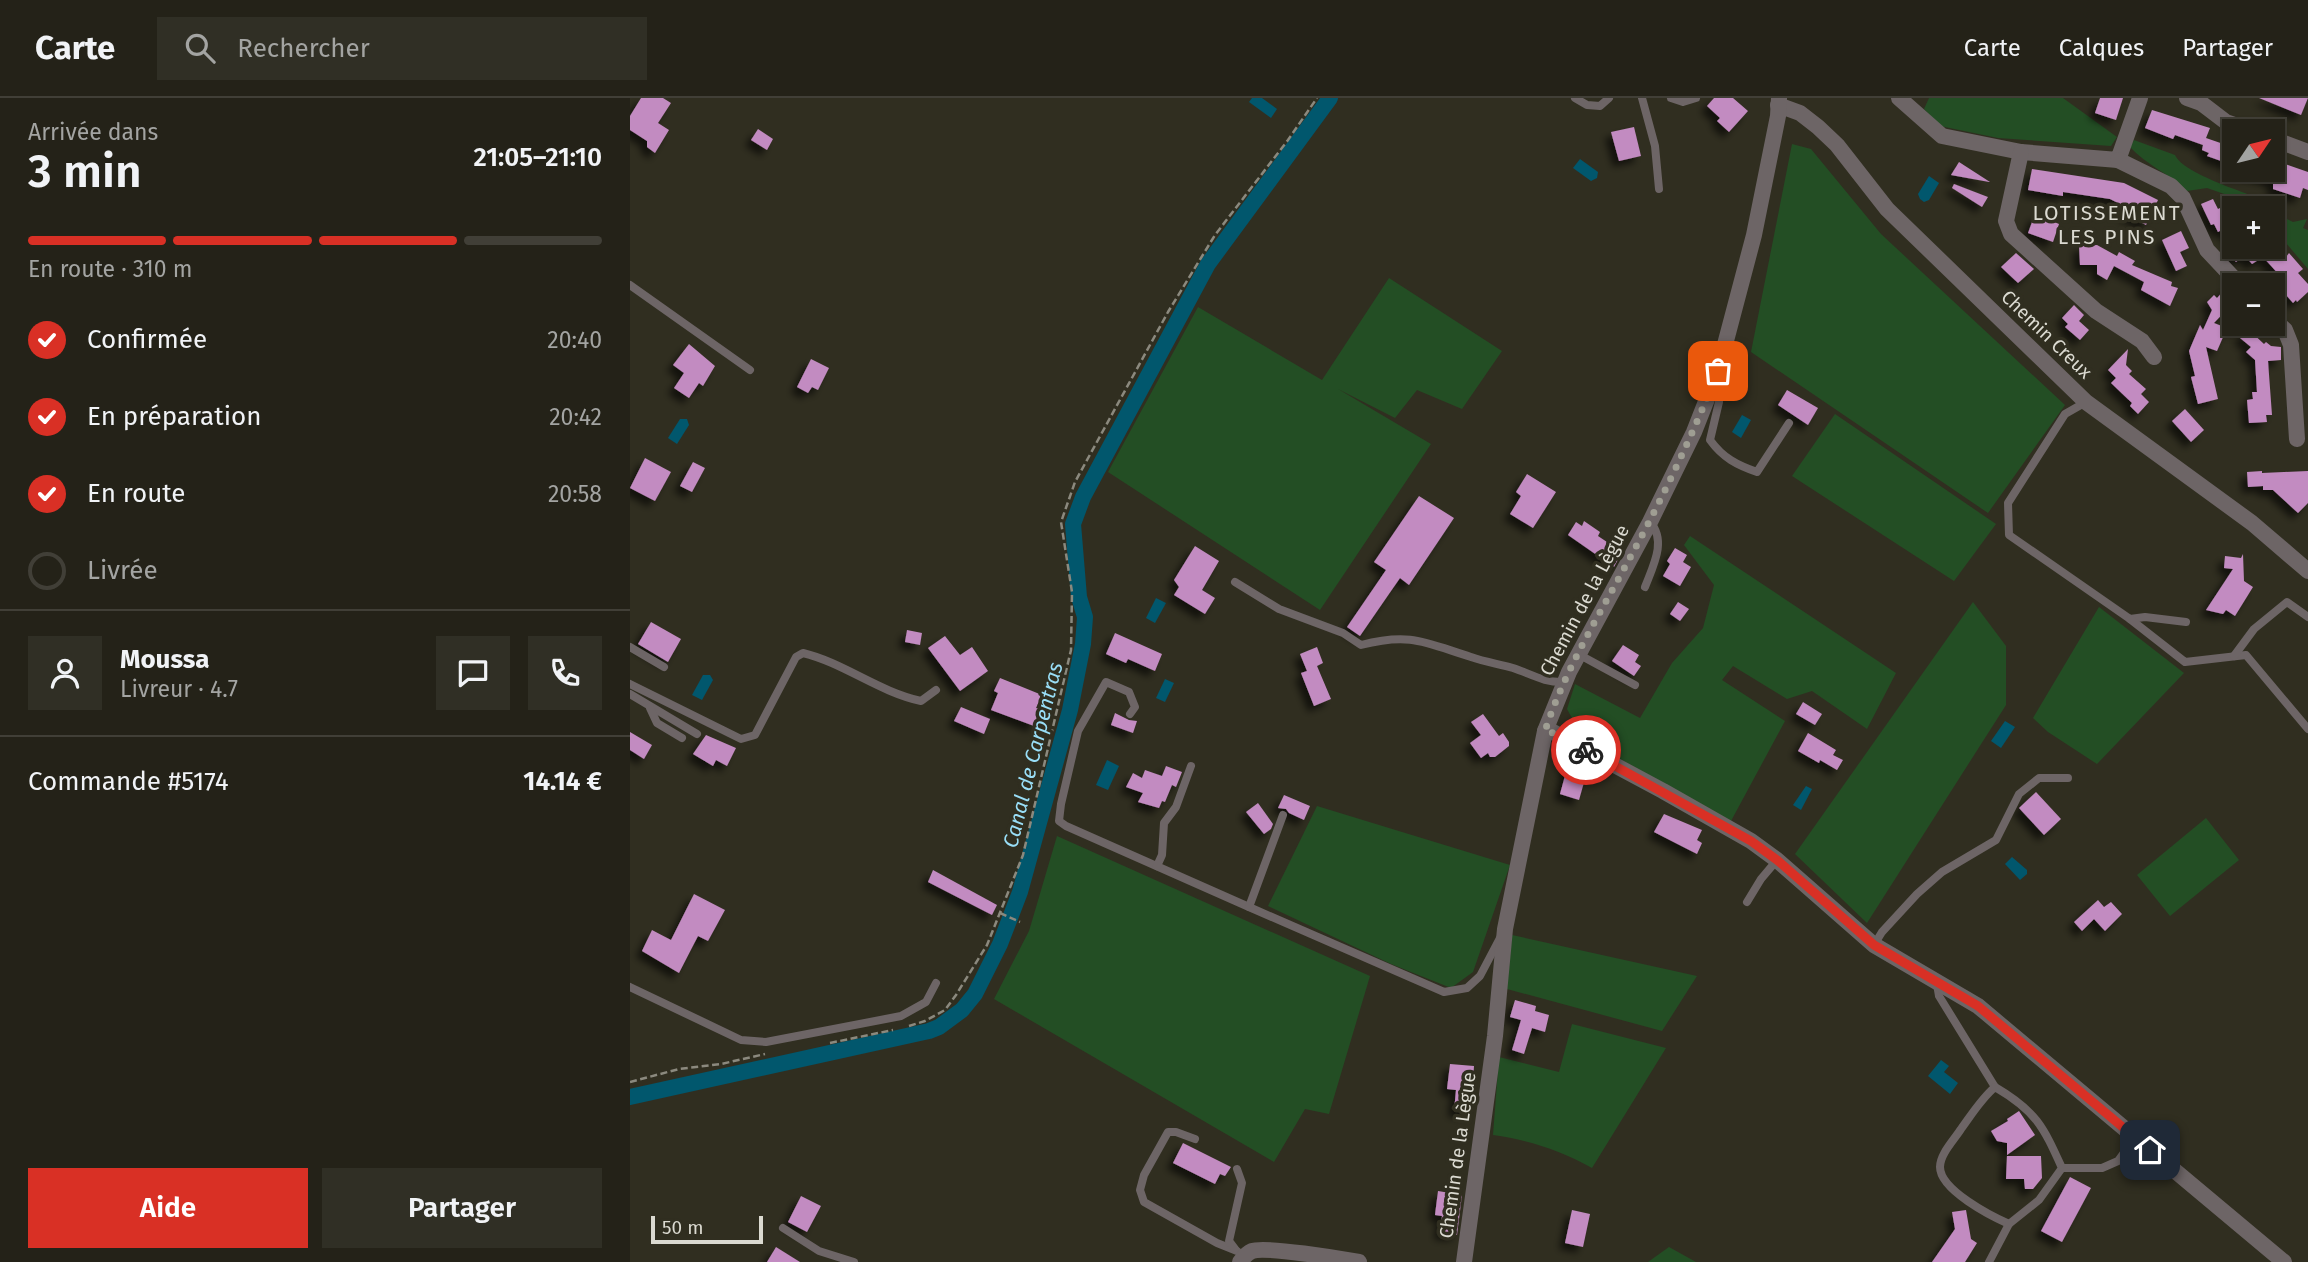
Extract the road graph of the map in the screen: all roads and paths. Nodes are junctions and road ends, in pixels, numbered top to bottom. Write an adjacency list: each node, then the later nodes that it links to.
1 (1317, 98): 55 (path)
2 (1575, 98): 3 (lane)
3 (1609, 98)
4 (1642, 98): 16 (lane)
5 (1671, 98): 6 (lane)
6 (1696, 98)
7 (1899, 98): 13 (street)
8 (2140, 98): 15 (street)
9 (2187, 98): 11 (street)
10 (1778, 102): 22 (street, Chemin de la Lègue); 23 (street, Chemin Creux)
11 (2223, 119)
12 (2286, 144): 14 (street)
13 (2021, 152): 15 (street); 20 (street)
14 (2308, 152)
15 (2118, 160): 17 (street)
16 (1659, 189)
17 (2229, 273)
18 (631, 288): 21 (lane)
19 (2285, 330): 25 (street)
20 (2154, 357)
21 (750, 370)
22 (1718, 371): 24 (lane); 26 (street, Chemin de la Lègue)
23 (2086, 402): 27 (street, Chemin Creux); 31 (lane)
24 (1788, 423)
25 (2297, 439)
26 (1650, 522): 29 (lane); 34 (street, Chemin de la Lègue)
27 (2308, 571)
28 (1235, 582): 37 (lane)
29 (1645, 587)
30 (2308, 617): 35 (lane)
31 (2130, 619): 32 (lane); 35 (lane)
32 (2186, 622)
33 (630, 647): 36 (lane)
34 (1578, 654): 37 (street, Chemin de la Lègue); 39 (lane)
35 (2233, 657): 44 (lane)
36 (664, 667)
37 (1564, 682): 45 (street, Chemin de la Lègue)
38 (630, 684): 40 (lane)
39 (1635, 685)
40 (936, 690)
41 (630, 695): 42 (lane)
42 (649, 705): 46 (lane); 47 (lane)
43 (1130, 713): 52 (lane)
44 (2308, 729)
45 (1545, 731): 51 (street); 57 (street, Chemin de la Lègue)
46 (697, 734)
47 (682, 738)
48 (1191, 766): 52 (lane)
49 (2068, 778): 58 (lane)
50 (1283, 816): 54 (lane)
51 (1777, 860): 53 (lane); 58 (street)
52 (1157, 866): 54 (lane)
53 (1747, 902)
54 (1249, 908): 57 (lane)
55 (1000, 913): 56 (path); 62 (path)
56 (1020, 922)
57 (1505, 929): 75 (street, Chemin de la Lègue)
58 (1874, 945): 59 (street)
59 (1936, 981): 65 (lane); 66 (street)
60 (936, 983): 61 (lane)
61 (630, 987)
62 (825, 1044)
63 (774, 1052): 64 (path)
64 (630, 1082)
65 (1995, 1087): 68 (lane); 70 (lane)
66 (2135, 1137): 68 (lane); 77 (street)
67 (1195, 1139): 72 (lane)
68 (2062, 1168): 70 (lane)
69 (1237, 1169): 72 (lane)
70 (2009, 1224): 76 (lane)
71 (783, 1228): 73 (lane)
72 (1240, 1257): 74 (street)
73 (854, 1262)
74 (1359, 1262)
75 (1464, 1262)
76 (1989, 1262)
77 (2284, 1262)

